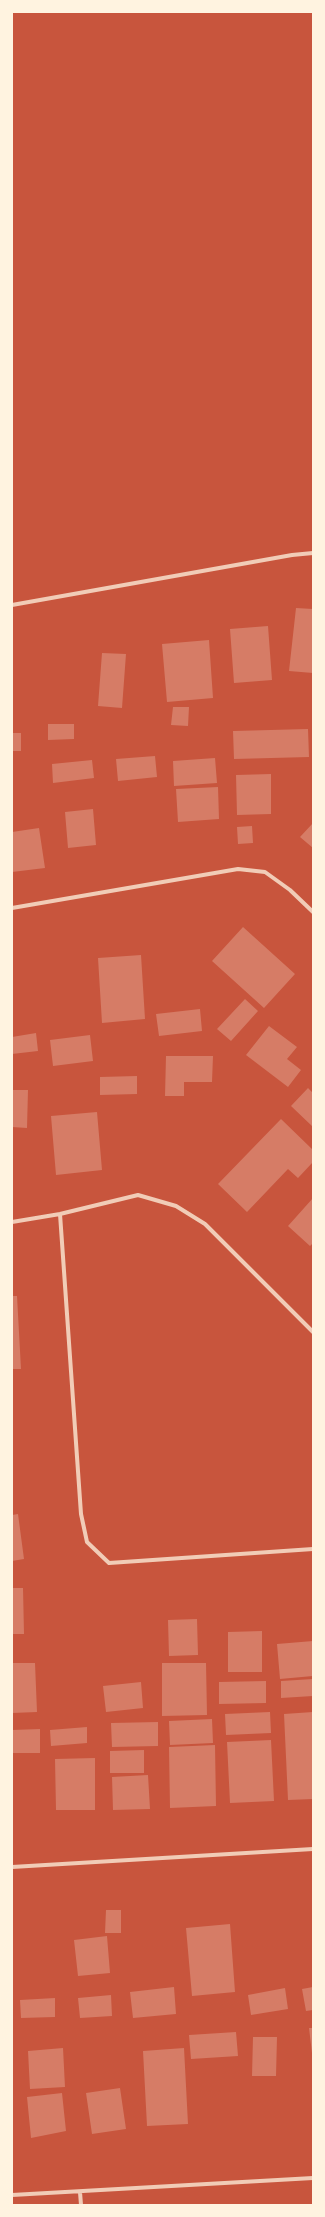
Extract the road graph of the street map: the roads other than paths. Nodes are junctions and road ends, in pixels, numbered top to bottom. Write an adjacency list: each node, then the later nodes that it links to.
1 (313, 553): 2 (street)
2 (12, 605)
3 (12, 908): 4 (street)
4 (313, 912)
5 (60, 1214): 6 (street); 7 (street); 8 (street)
6 (12, 1222)
7 (313, 1332)
8 (313, 1549)
9 (313, 1849): 10 (street)
10 (12, 1867)
11 (313, 2178): 12 (street)
12 (80, 2192): 13 (street); 14 (street)
13 (12, 2195)
14 (81, 2205)

